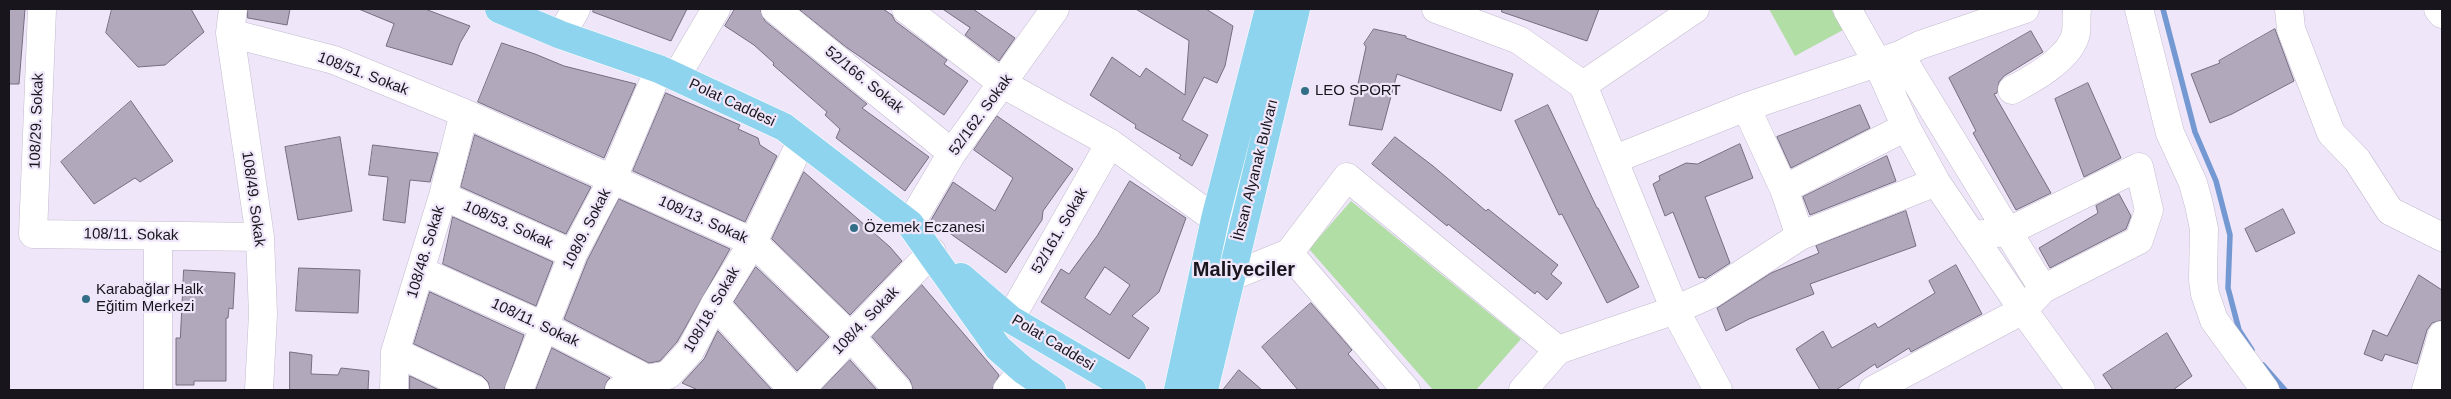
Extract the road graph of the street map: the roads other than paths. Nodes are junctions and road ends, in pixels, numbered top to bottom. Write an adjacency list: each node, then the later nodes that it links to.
1 (42, 9): 40 (street, 108/29. Sokak)
2 (499, 9): 20 (main road, Polat Caddesi)
3 (576, 9): 20 (street)
4 (716, 9): 22 (street, 108/9. Sokak)
5 (775, 9): 31 (street, 52/166. Sokak)
6 (906, 9): 23 (street)
7 (1055, 9): 23 (street, 52/162. Sokak)
8 (1268, 9): 37 (main road, İhsan Alyanak Bulvarı)
9 (1296, 9): 51 (main road, İhsan Alyanak Bulvarı)
10 (1436, 9): 24 (street)
11 (1695, 9): 24 (street)
12 (1846, 9): 21 (street)
13 (2025, 9): 21 (street)
14 (2077, 9): 25 (street)
15 (2139, 9): 81 (street)
16 (2289, 9): 45 (street)
17 (2438, 9): 18 (street)
18 (2442, 14)
19 (232, 21): 27 (street, 108/51. Sokak); 44 (street, 108/49. Sokak)
20 (561, 35): 22 (main road, Polat Caddesi)
21 (1888, 58): 26 (street); 28 (street); 39 (street)
22 (668, 73): 29 (main road, Polat Caddesi); 33 (street, 108/9. Sokak)
23 (1003, 84): 30 (street); 31 (street, 52/162. Sokak)
24 (1583, 85): 32 (street)
25 (2012, 90)
26 (1746, 107): 32 (street); 35 (street)
27 (464, 113): 33 (street, 108/13. Sokak); 36 (street, 108/48. Sokak)
28 (1906, 127): 34 (street); 35 (street)
29 (801, 142): 38 (main road, Polat Caddesi); 46 (street, 108/18. Sokak)
30 (1110, 144): 37 (street); 56 (street, 52/161. Sokak)
31 (952, 153): 38 (street, 52/162. Sokak)
32 (1614, 158): 54 (street)
33 (612, 180): 46 (street, 108/13. Sokak); 49 (street, 108/9. Sokak)
34 (1936, 182): 41 (street); 43 (street)
35 (1784, 188): 43 (street)
36 (443, 196): 49 (street, 108/53. Sokak); 50 (street, 108/48. Sokak)
37 (1215, 219): 51 (main road, İhsan Alyanak Bulvarı)
38 (910, 224): 47 (main road, Polat Caddesi)
39 (2007, 232): 41 (street); 52 (street); 52 (street)
40 (33, 234): 42 (street, 108/11. Sokak)
41 (1973, 235): 55 (street)
42 (158, 236): 44 (street, 108/11. Sokak); 64 (street)
43 (1800, 236): 54 (street)
44 (260, 237): 65 (street, 108/49. Sokak)
45 (2442, 237)
46 (753, 242): 53 (street, 108/18. Sokak); 59 (street, 108/13. Sokak)
47 (932, 252): 56 (main road, Polat Caddesi); 59 (street, 108/4. Sokak); 63 (main road, Polat Caddesi)
48 (1289, 253): 51 (street); 60 (street); 76 (street)
49 (573, 254): 57 (street, 108/9. Sokak)
50 (421, 271): 57 (street, 108/11. Sokak); 61 (street, 108/48. Sokak)
51 (1217, 273): 75 (main road, İhsan Alyanak Bulvarı)
52 (2043, 289): 55 (street)
53 (715, 304): 62 (street, 108/18. Sokak); 70 (street)
54 (1675, 310): 60 (street); 78 (street)
55 (2023, 310): 79 (street); 80 (street)
56 (1010, 319): 74 (main road, Polat Caddesi)
57 (543, 326): 62 (street, 108/11. Sokak); 68 (street, 108/9. Sokak)
58 (2442, 335): 82 (street)
59 (851, 337): 71 (street, 108/4. Sokak); 72 (street, 108/13. Sokak)
60 (1558, 350): 77 (street)
61 (395, 352): 66 (street, 108/48. Sokak); 67 (street)
62 (665, 381): 69 (street, 108/18. Sokak)
63 (1015, 384): 73 (main road, Polat Caddesi)
64 (158, 390)
65 (259, 390)
66 (394, 390)
67 (475, 390)
68 (518, 390)
69 (619, 390)
70 (793, 390)
71 (800, 390)
72 (898, 390)
73 (1052, 390)
74 (1132, 390)
75 (1185, 390)
76 (1406, 390)
77 (1524, 390)
78 (1718, 390)
79 (1874, 390)
80 (2081, 390)
81 (2266, 390)
82 (2426, 390)

